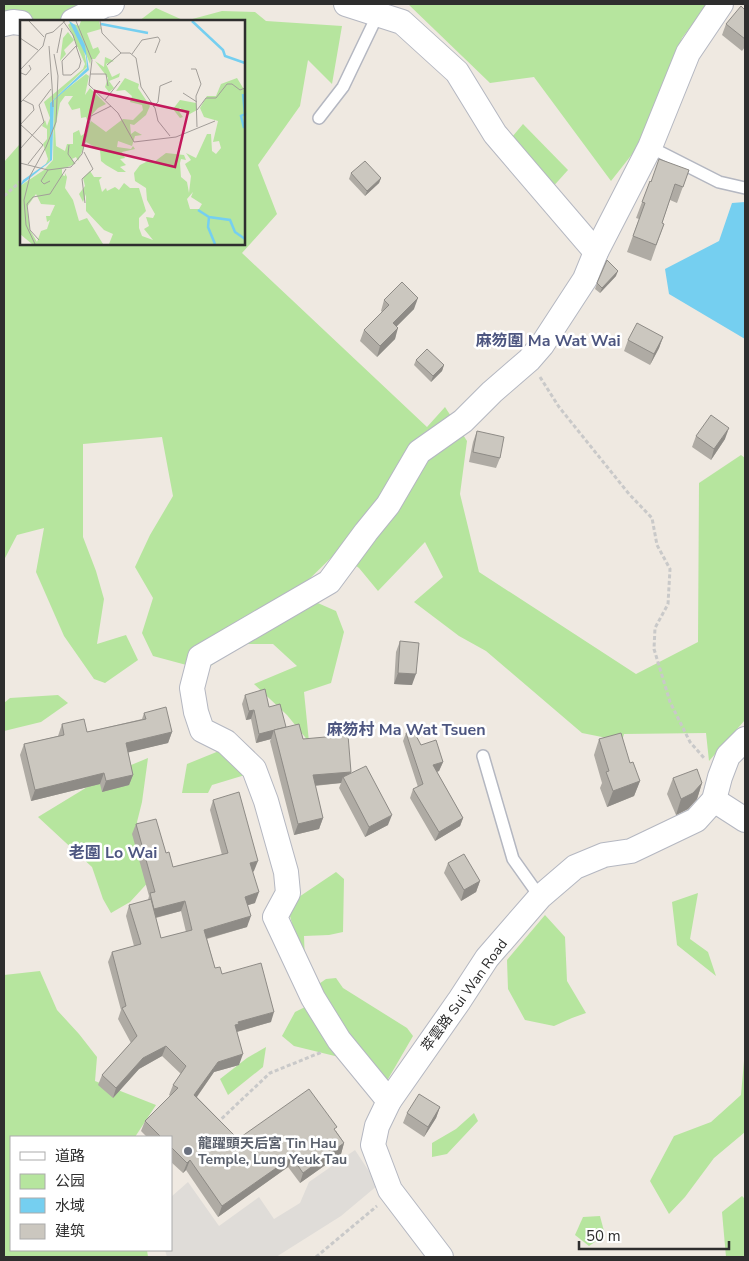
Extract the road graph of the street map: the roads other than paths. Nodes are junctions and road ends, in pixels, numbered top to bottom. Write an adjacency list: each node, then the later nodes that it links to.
1 (112, 4): 5 (street)
2 (346, 4): 4 (street)
3 (721, 4): 9 (street)
4 (378, 14): 8 (lane); 11 (street)
5 (76, 20)
6 (4, 24): 7 (street)
7 (20, 24)
8 (319, 118)
9 (650, 147): 10 (lane); 11 (street)
10 (745, 188)
11 (596, 252): 17 (street)
12 (745, 739): 14 (street, 萃雲路 Sui Wan Road)
13 (483, 756): 16 (lane)
14 (714, 800): 15 (street); 16 (street, 萃雲路 Sui Wan Road)
15 (745, 820)
16 (540, 897): 17 (street, 萃雲路 Sui Wan Road)
17 (389, 1101): 18 (street, 萃雲路 Sui Wan Road)
18 (441, 1257)

